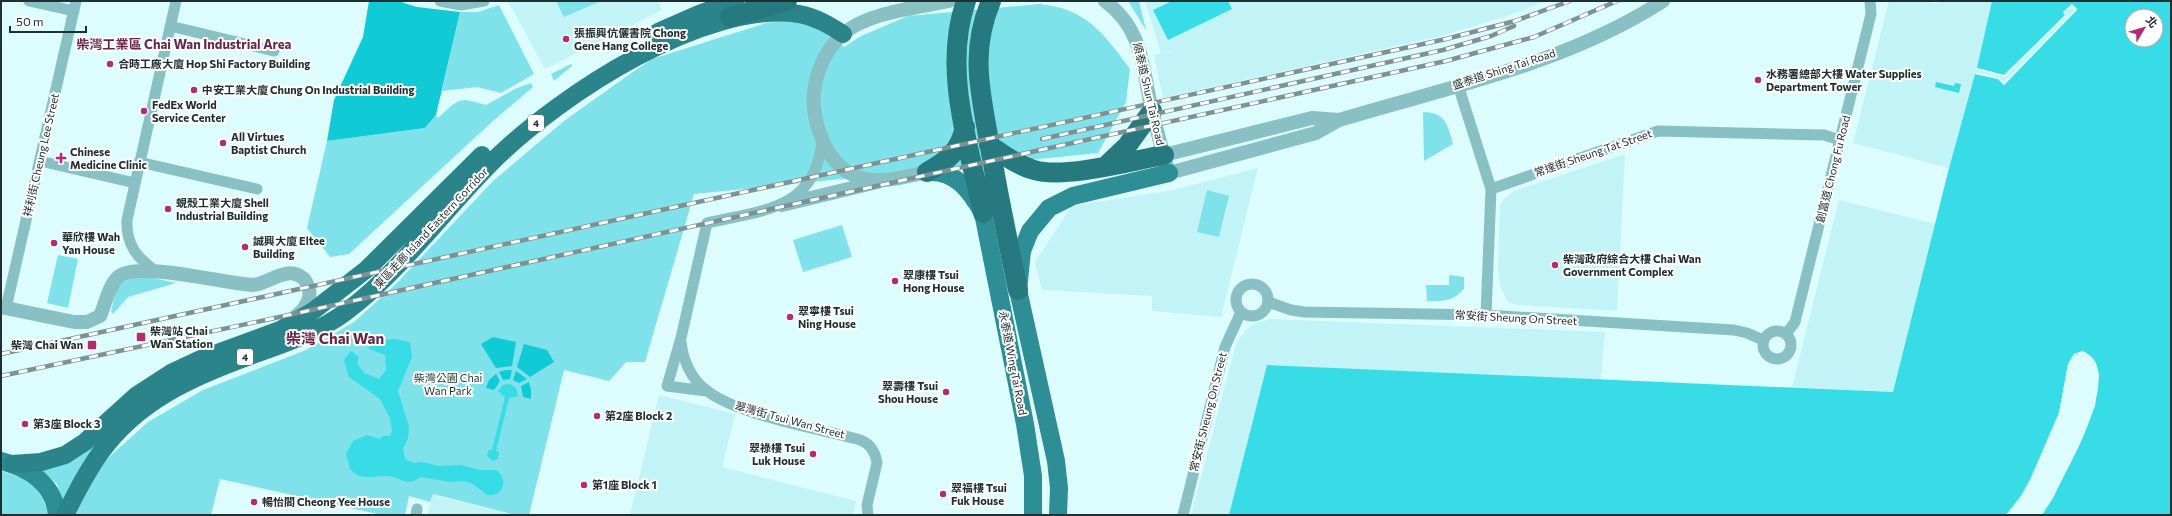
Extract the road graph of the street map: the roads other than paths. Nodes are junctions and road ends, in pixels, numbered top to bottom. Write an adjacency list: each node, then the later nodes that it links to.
1 (29, 1): 12 (street)
2 (176, 1): 14 (street)
3 (440, 1): 4 (street)
4 (484, 1)
5 (787, 1): 13 (highway, 東區走廊 Island Eastern Corridor / 4)
6 (949, 1): 15 (street)
7 (966, 1): 20 (highway)
8 (991, 1): 23 (highway)
9 (1663, 1): 17 (street, 盛泰道 Shing Tai Road)
10 (1870, 1): 22 (street, 創富道 Chong Fu Road)
11 (1109, 2): 18 (street, 順泰道 Shun Tai Road)
12 (75, 6): 24 (street, 祥利街 Cheung Lee Street)
13 (732, 9): 15 (highway); 41 (highway, 東區走廊 Island Eastern Corridor / 4); 51 (highway, 東區走廊 Island Eastern Corridor / 4)
14 (170, 26): 16 (street); 25 (street)
15 (843, 34): 21 (street)
16 (274, 51)
17 (1458, 85): 19 (street, 盛泰道 Shing Tai Road); 32 (street)
18 (1152, 111): 26 (street, 順泰道 Shun Tai Road); 27 (highway)
19 (1339, 120): 26 (street, 盛泰道 Shing Tai Road); 26 (street, 盛泰道 Shing Tai Road)
20 (965, 127): 28 (highway); 34 (highway)
21 (822, 138): 29 (street); 33 (street, 翠灣街 Tsui Wan Street)
22 (1840, 140): 32 (street, 常達街 Sheung Tat Street); 42 (street, 創富道 Chong Fu Road)
23 (989, 145): 27 (highway); 36 (highway)
24 (40, 161): 30 (street); 38 (street, 祥利街 Cheung Lee Street)
25 (139, 162): 30 (street); 31 (street)
26 (1167, 164): 27 (highway); 36 (main road, 永泰道 Wing Tai Road)
27 (1107, 165)
28 (927, 172): 29 (street); 34 (main road, 永泰道 Wing Tai Road)
29 (881, 181): 33 (street)
30 (135, 183): 35 (street)
31 (257, 189)
32 (1491, 189): 40 (street)
33 (782, 205): 43 (street, 翠灣街 Tsui Wan Street)
34 (983, 213): 49 (main road, 永泰道 Wing Tai Road)
35 (157, 272): 38 (street); 41 (street)
36 (1018, 290): 55 (main road, 永泰道 Wing Tai Road)
37 (1268, 302): 39 (street); 39 (street); 40 (street, 常安街 Sheung On Street)
38 (3, 308)
39 (1241, 312): 56 (street, 常安街 Sheung On Street)
40 (1486, 315): 44 (street, 常安街 Sheung On Street)
41 (280, 330): 48 (highway, 東區走廊 Island Eastern Corridor / 4)
42 (1786, 334): 44 (street); 44 (street)
43 (681, 338): 45 (street, 翠灣街 Tsui Wan Street); 46 (street, 翠灣街 Tsui Wan Street)
44 (1763, 340)
45 (691, 373): 46 (street); 47 (street, 翠灣街 Tsui Wan Street)
46 (680, 387): 47 (street, 翠灣街 Tsui Wan Street)
47 (706, 391): 52 (street, 翠灣街 Tsui Wan Street)
48 (6, 463): 50 (main road)
49 (1034, 492): 53 (main road); 54 (main road, 永泰道 Wing Tai Road)
50 (57, 515)
51 (65, 515)
52 (868, 515)
53 (1027, 515)
54 (1033, 515)
55 (1058, 515)
56 (1183, 515)

